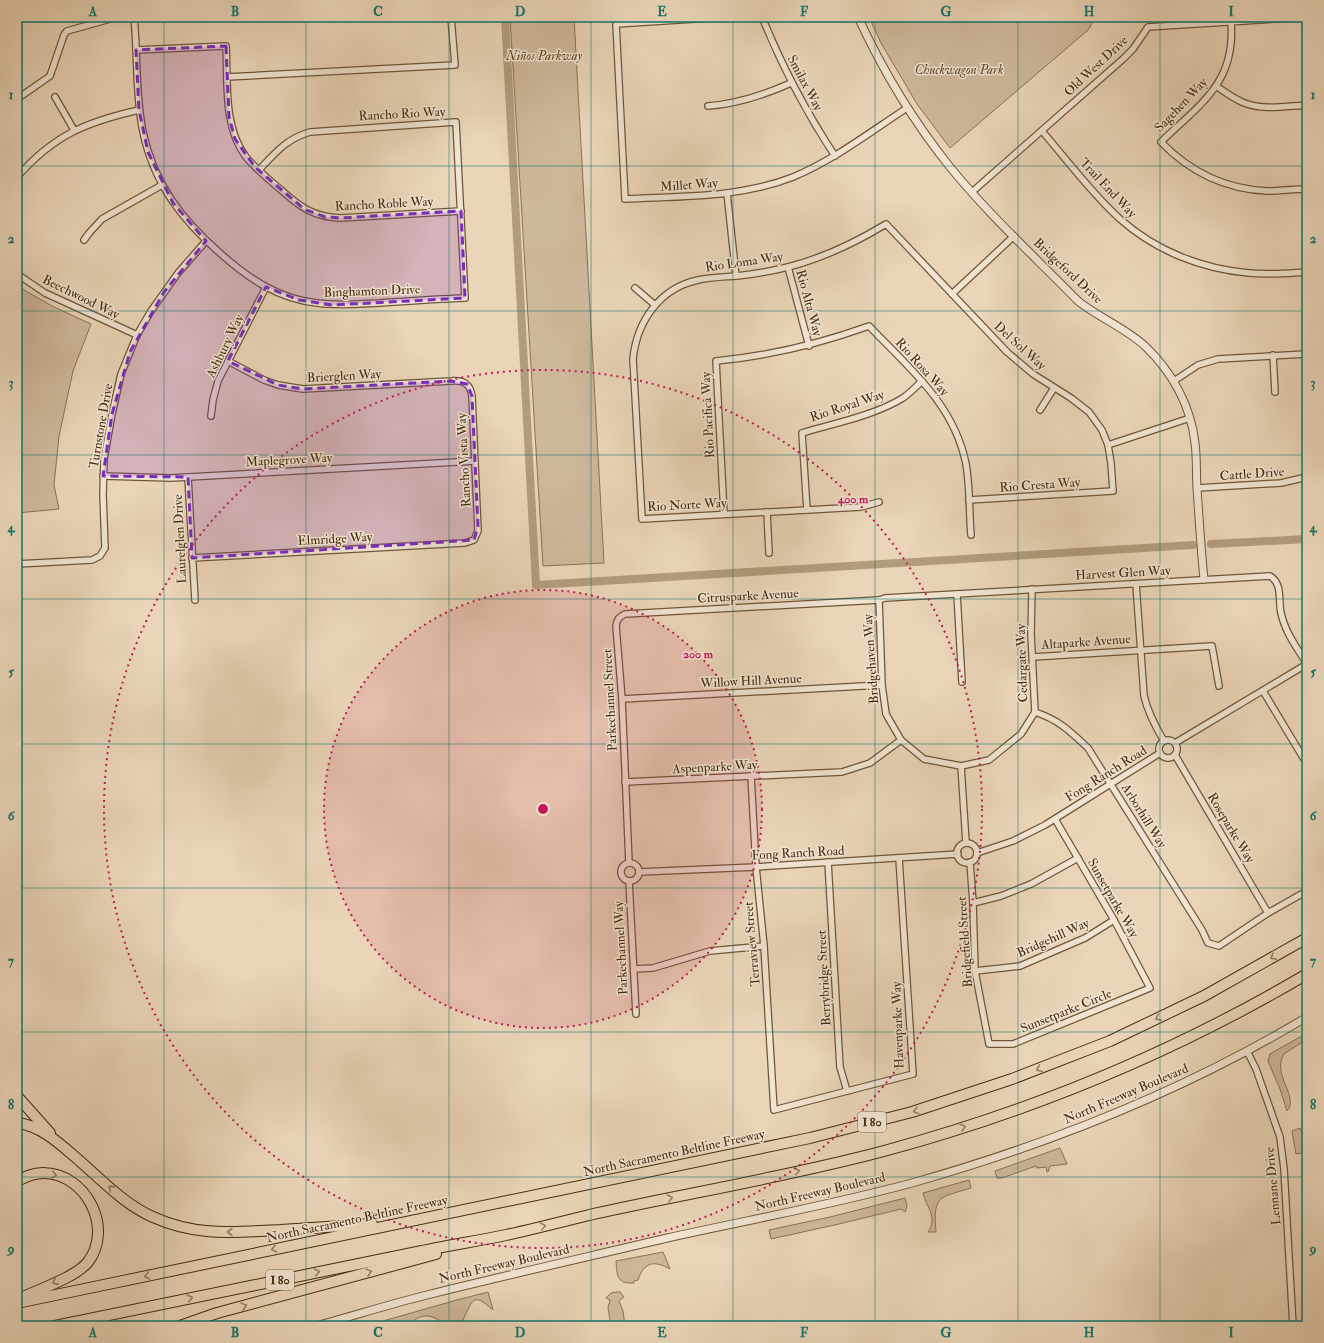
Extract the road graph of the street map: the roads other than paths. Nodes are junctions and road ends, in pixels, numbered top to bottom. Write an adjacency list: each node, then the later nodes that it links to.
1 (117, 17): 15 (street)
2 (134, 17): 10 (street, Binghamton Drive)
3 (451, 17): 11 (street)
4 (726, 17): 8 (street)
5 (762, 17): 12 (street, Smilax Way)
6 (858, 17): 18 (street, Bridgeford Drive)
7 (1307, 17): 9 (street, Old West Drive)
8 (673, 19): 28 (street, Millet Way)
9 (1231, 22): 13 (street, Sagehen Way); 21 (street, Old West Drive)
10 (136, 50): 11 (street, Rancho Roble Way); 19 (street, Binghamton Drive)
11 (227, 77): 23 (street, Rancho Roble Way)
12 (792, 83): 17 (street); 22 (street, Smilax Way)
13 (1216, 86): 16 (street); 26 (street, Sagehen Way)
14 (55, 97): 20 (street)
15 (17, 99)
16 (1307, 105)
17 (708, 106)
18 (907, 108): 22 (street, Millet Way); 27 (street, Bridgeford Drive)
19 (140, 110): 20 (street); 25 (street, Binghamton Drive)
20 (74, 130): 24 (street)
21 (1042, 131): 27 (street, Old West Drive); 35 (street, Trail End Way)
22 (835, 156): 28 (street, Millet Way)
23 (259, 170): 29 (street, Rancho Roble Way); 29 (street, Rancho Rio Way)
24 (17, 177)
25 (162, 185): 32 (street); 33 (street, Binghamton Drive)
26 (1307, 189)
27 (972, 192): 31 (street, Bridgeford Drive)
28 (727, 193): 37 (street)
29 (461, 211): 41 (street, Rancho Rio Way)
30 (886, 224): 34 (street, Rio Loma Way); 40 (street, Del Sol Way)
31 (1014, 236): 40 (street); 49 (street, Bridgeford Drive)
32 (84, 240)
33 (206, 241): 38 (street, Binghamton Drive); 43 (street, Turnstone Drive)
34 (788, 267): 37 (street, Rio Loma Way); 44 (street, Rio Alta Way)
35 (1307, 272)
36 (17, 274): 43 (street, Beechwood Way)
37 (736, 276): 42 (street, Rio Loma Way)
38 (266, 287): 41 (street, Binghamton Drive); 47 (street, Ashbury Way)
39 (635, 288): 42 (street)
40 (952, 294): 51 (street, Del Sol Way)
41 (465, 298)
42 (655, 305): 67 (street, Rio Norte Way)
43 (137, 335): 58 (street, Turnstone Drive)
44 (809, 346): 48 (street, Rio Rosa Way); 67 (street, Rio Pacifica Way)
45 (1307, 354): 46 (street)
46 (1274, 355): 49 (street); 52 (street)
47 (228, 362): 50 (street, Brierglen Way); 54 (street, Ashbury Way)
48 (922, 381): 63 (street, Rio Rosa Way); 65 (street, Rio Royal Way)
49 (1174, 381): 55 (street, Bridgeford Drive)
50 (467, 384): 57 (street, Rancho Vista Way)
51 (1054, 388): 53 (street); 56 (street, Del Sol Way)
52 (1275, 392)
53 (1040, 410)
54 (211, 416)
55 (1190, 418): 56 (street); 61 (street, Bridgeford Drive)
56 (1108, 445): 62 (street, Del Sol Way)
57 (475, 461): 59 (street, Maplegrove Way); 69 (street, Rancho Vista Way)
58 (103, 476): 59 (street, Maplegrove Way); 72 (street, Turnstone Drive)
59 (188, 477): 71 (street, Laurelglen Drive)
60 (1307, 477): 61 (street, Cattle Drive)
61 (1197, 488): 73 (street, Bridgeford Drive)
62 (1112, 491): 63 (street, Rio Cresta Way)
63 (969, 500): 68 (street, Rio Rosa Way)
64 (879, 502): 65 (street, Rio Norte Way)
65 (807, 510): 66 (street, Rio Norte Way)
66 (767, 512): 67 (street, Rio Norte Way); 70 (street)
67 (724, 514)
68 (971, 535)
69 (477, 536): 71 (street, Elmridge Way)
70 (769, 553)
71 (192, 558): 77 (street, Laurelglen Drive)
72 (17, 564)
73 (1204, 579): 74 (street, Harvest Glen Way); 82 (street, Harvest Glen Way)
74 (1136, 584): 75 (street, Harvest Glen Way); 80 (street)
75 (1032, 589): 76 (street, Harvest Glen Way); 81 (street, Cedargate Way)
76 (957, 594): 78 (street, Harvest Glen Way); 83 (street)
77 (195, 600)
78 (879, 600): 79 (street, Citrusparke Avenue); 84 (street, Bridgehaven Way)
79 (619, 617): 87 (street, Parkechannel Street)
80 (1141, 650): 81 (street, Altaparke Avenue); 85 (street, Altaparke Avenue); 90 (street)
81 (1033, 657): 88 (street, Cedargate Way)
82 (1307, 664): 86 (street)
83 (962, 682)
84 (882, 685): 87 (street, Willow Hill Avenue); 89 (street, Bridgehaven Way)
85 (1219, 686)
86 (1263, 691): 91 (street); 94 (street)
87 (622, 699): 97 (street, Parkechannel Street)
88 (1035, 712): 95 (street, Cedargate Way); 98 (street, Arborhill Way)
89 (901, 740): 95 (street, Bridgehaven Way); 96 (street, Aspenparke Way)
90 (1164, 741): 91 (street); 92 (street)
91 (1176, 743): 93 (street)
92 (1160, 753): 93 (street); 98 (street, Fong Ranch Road)
93 (1175, 755): 113 (street, Roseparke Way)
94 (1307, 764)
95 (961, 766): 100 (street)
96 (751, 776): 97 (street, Aspenparke Way); 108 (street, Terraview Street)
97 (625, 782): 107 (street)
98 (1111, 784): 99 (street, Fong Ranch Road); 113 (street, Arborhill Way)
99 (1055, 819): 101 (street, Fong Ranch Road); 104 (street, Sunsetparke Way)
100 (966, 843): 101 (street); 102 (street)
101 (977, 852): 106 (street)
102 (958, 854): 103 (street, Fong Ranch Road); 106 (street)
103 (899, 858): 105 (street, Fong Ranch Road); 125 (street, Havenparke Way)
104 (1078, 858): 112 (street); 114 (street, Sunsetparke Way)
105 (828, 862): 108 (street, Fong Ranch Road); 125 (street, Berrybridge Street)
106 (970, 862): 112 (street, Bridgefield Street)
107 (629, 863): 109 (street); 110 (street)
108 (756, 867): 109 (street, Fong Ranch Road); 116 (street, Terraview Street)
109 (639, 872): 110 (street)
110 (629, 881): 117 (street, Parkechannel Way)
111 (1307, 891): 113 (street)
112 (973, 903): 118 (street, Bridgefield Street)
113 (1268, 913)
114 (1114, 920): 118 (street, Bridgehill Way); 120 (street, Sunsetparke Way)
115 (1307, 938): 131 (highway, North Sacramento Beltline Freeway / I 80, one-way to 131)
116 (764, 946): 117 (street); 127 (street, Terraview Street)
117 (634, 969): 121 (street, Parkechannel Way)
118 (975, 971): 123 (street, Bridgefield Street)
119 (1307, 974): 132 (highway, I 80, one-way to 119)
120 (1150, 988): 123 (street, Sunsetparke Circle)
121 (636, 1014)
122 (1307, 1017): 124 (street, North Freeway Boulevard)
123 (989, 1044)
124 (1247, 1051): 139 (street, North Freeway Boulevard); 140 (street, Lennane Drive)
125 (847, 1091): 127 (street, Havenparke Way)
126 (17, 1096): 129 (highway)
127 (774, 1110)
128 (17, 1123): 129 (highway)
129 (61, 1145): 131 (highway, one-way to 129)
130 (17, 1182): 133 (highway, one-way to 133)
131 (408, 1221): 135 (highway, North Sacramento Beltline Freeway / I 80, one-way to 135)
132 (505, 1236): 134 (highway, I 80, one-way to 132); 138 (highway, one-way to 132)
133 (17, 1300)
134 (174, 1302): 136 (highway, I 80); 137 (highway)
135 (17, 1303)
136 (55, 1326)
137 (82, 1326)
138 (180, 1326)
139 (316, 1326)
140 (1293, 1326)

